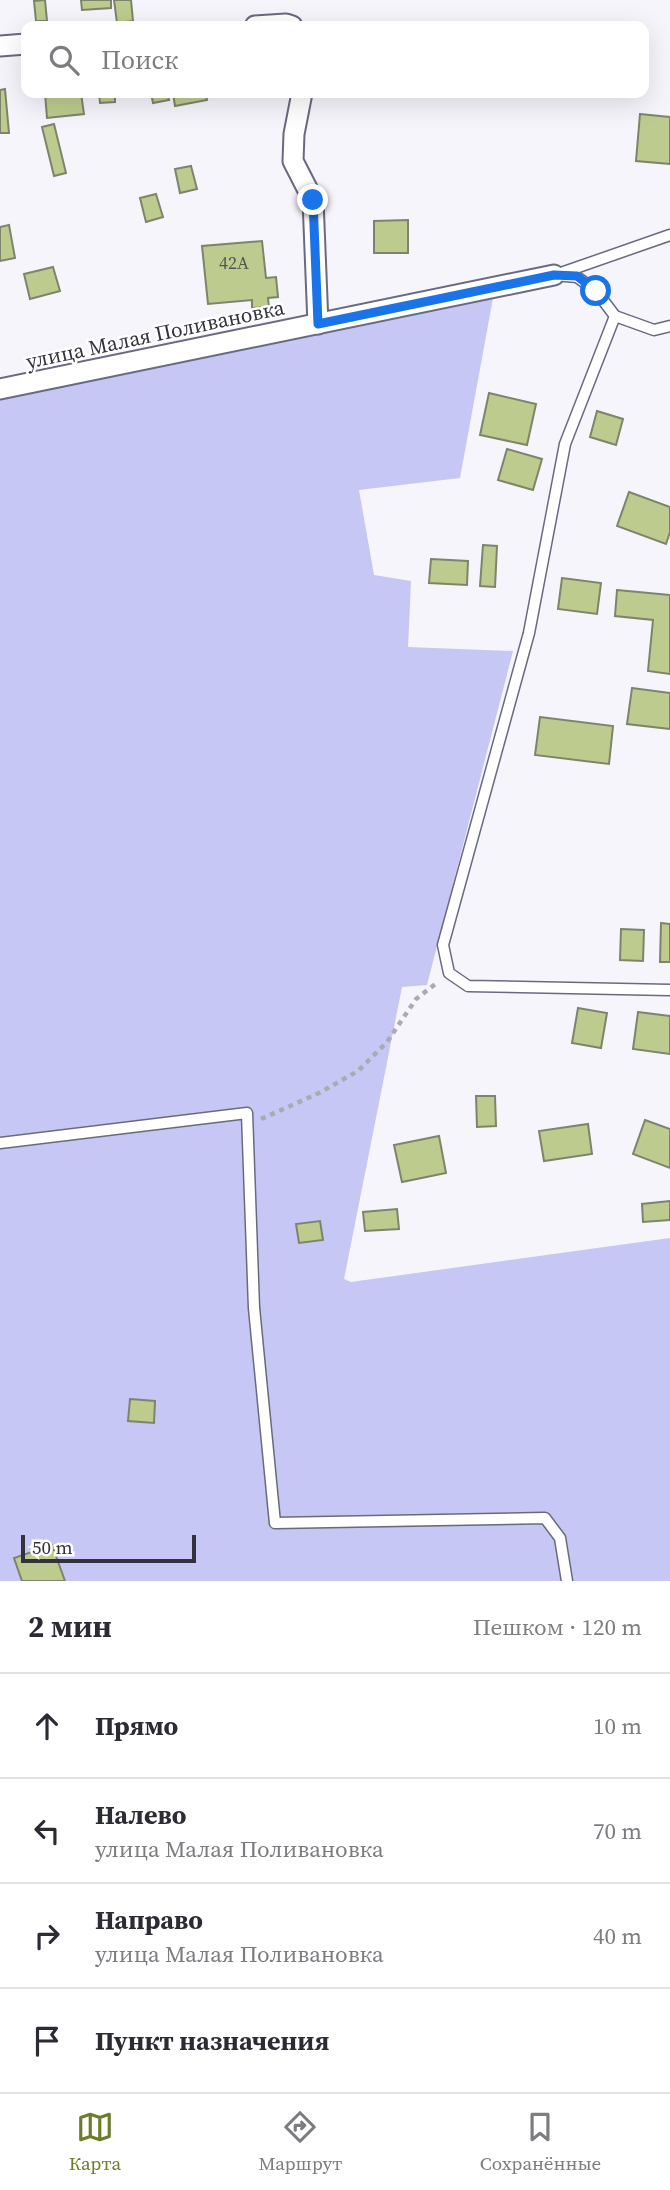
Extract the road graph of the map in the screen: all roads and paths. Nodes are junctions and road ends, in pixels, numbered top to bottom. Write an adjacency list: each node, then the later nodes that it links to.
1 (21, 44): 2 (street)
2 (0, 46)
3 (301, 98): 7 (street)
4 (670, 235): 5 (lane)
5 (554, 275): 6 (lane); 7 (street, улица Малая Поливановка)
6 (615, 316): 8 (lane); 10 (lane)
7 (318, 324): 9 (street, улица Малая Поливановка)
8 (670, 326)
9 (0, 390)
10 (449, 973): 11 (lane); 12 (path)
11 (670, 990)
12 (247, 1113): 13 (lane); 14 (lane)
13 (0, 1143)
14 (567, 1581)

